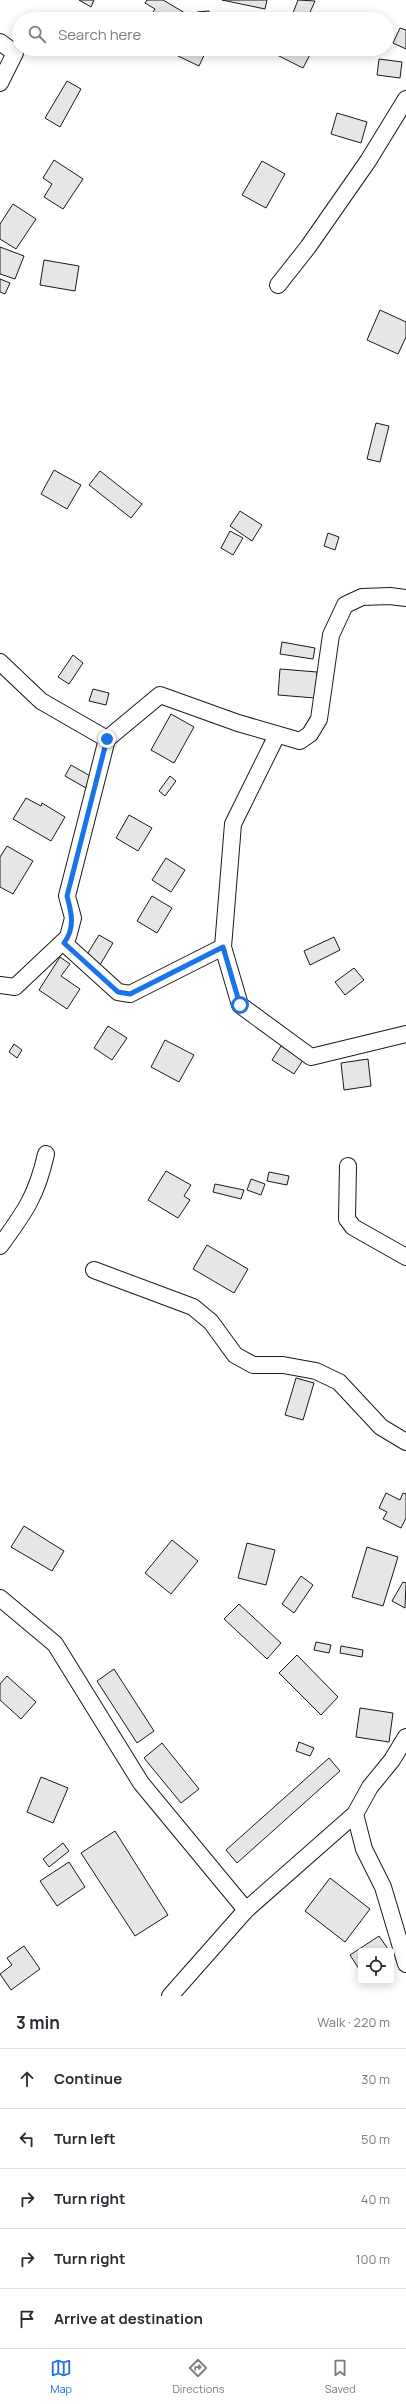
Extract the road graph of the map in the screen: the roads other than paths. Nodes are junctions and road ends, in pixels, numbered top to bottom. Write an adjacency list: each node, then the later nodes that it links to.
1 (0, 42): 2 (street)
2 (12, 52)
3 (14, 56): 4 (street)
4 (0, 83)
5 (406, 99): 6 (street)
6 (278, 285)
7 (406, 598): 9 (street)
8 (0, 662): 10 (street)
9 (277, 735): 10 (street); 12 (street)
10 (107, 739): 11 (street)
11 (64, 943): 12 (street); 13 (street)
12 (223, 947): 14 (street)
13 (0, 985)
14 (406, 1034)
15 (46, 1154): 17 (street)
16 (348, 1166): 18 (street)
17 (0, 1246)
18 (406, 1257)
19 (94, 1270): 20 (street)
20 (406, 1442)
21 (0, 1598): 24 (street)
22 (406, 1737): 23 (street)
23 (355, 1814): 24 (street); 25 (street)
24 (246, 1910): 26 (street)
25 (406, 1964)
26 (170, 1996)

